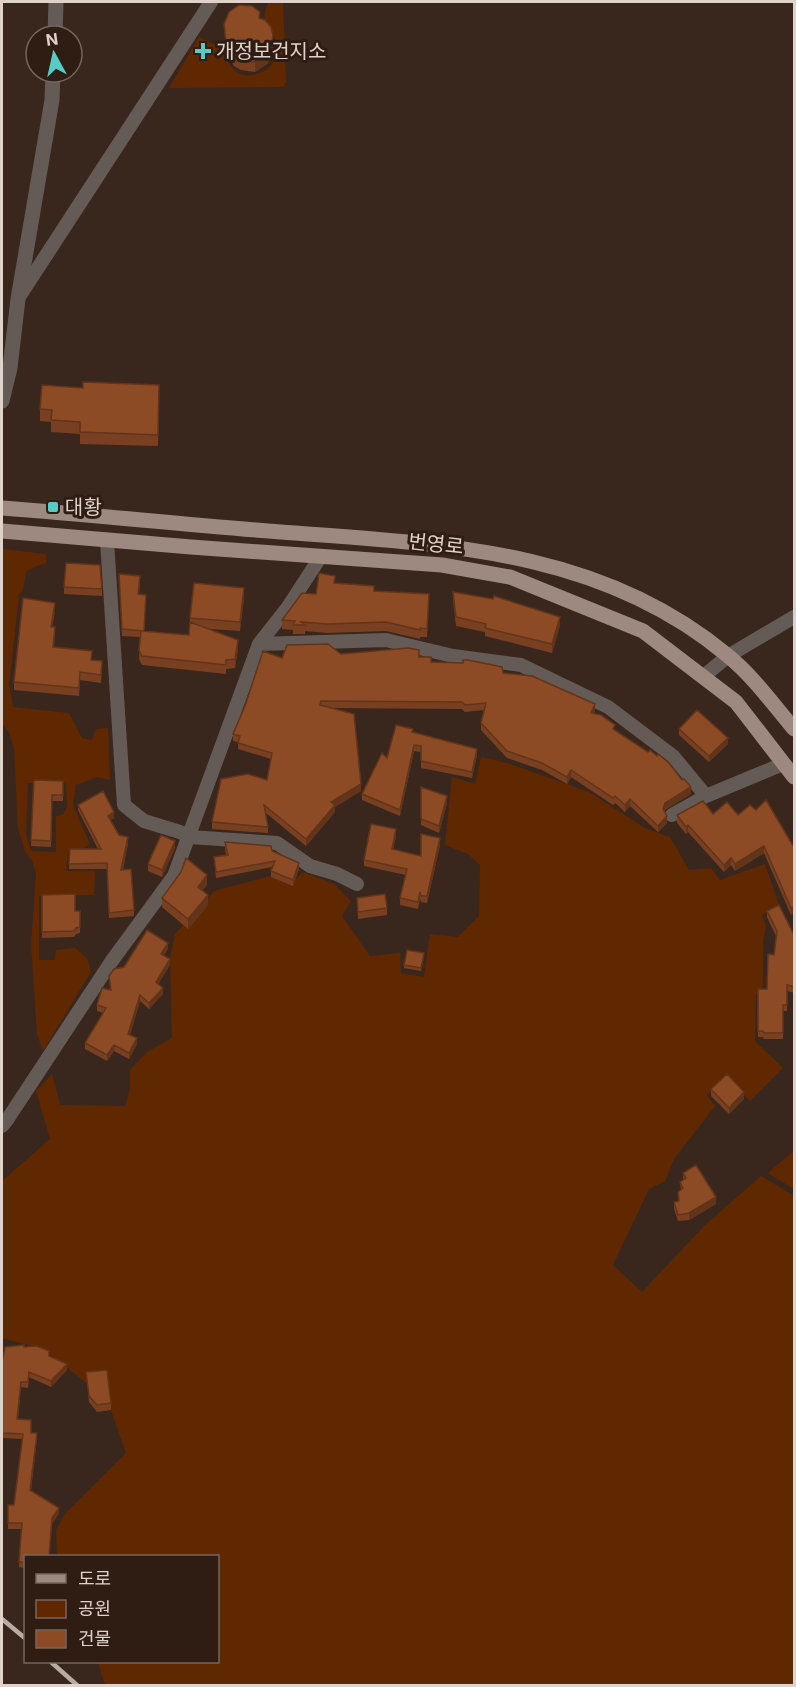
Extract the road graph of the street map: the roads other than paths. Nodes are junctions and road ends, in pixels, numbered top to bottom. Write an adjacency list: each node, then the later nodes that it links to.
1 (56, 2): 3 (street)
2 (211, 2): 5 (street)
3 (55, 24)
4 (53, 84): 5 (street)
5 (18, 299): 6 (street)
6 (2, 401)
7 (2, 508): 13 (main road, 번영로)
8 (2, 531): 9 (main road, 번영로)
9 (107, 540): 10 (main road, 번영로); 20 (street)
10 (321, 556): 12 (street); 14 (main road, 번영로)
11 (795, 617): 13 (street)
12 (259, 644): 18 (street); 20 (street)
13 (728, 656): 14 (street); 15 (main road, 번영로)
14 (704, 676): 16 (main road, 번영로)
15 (795, 729)
16 (783, 764): 17 (main road, 번영로); 18 (street)
17 (795, 777)
18 (706, 796): 19 (street)
19 (672, 815)
20 (189, 837): 21 (street); 22 (street)
21 (357, 884)
22 (2, 1126)

